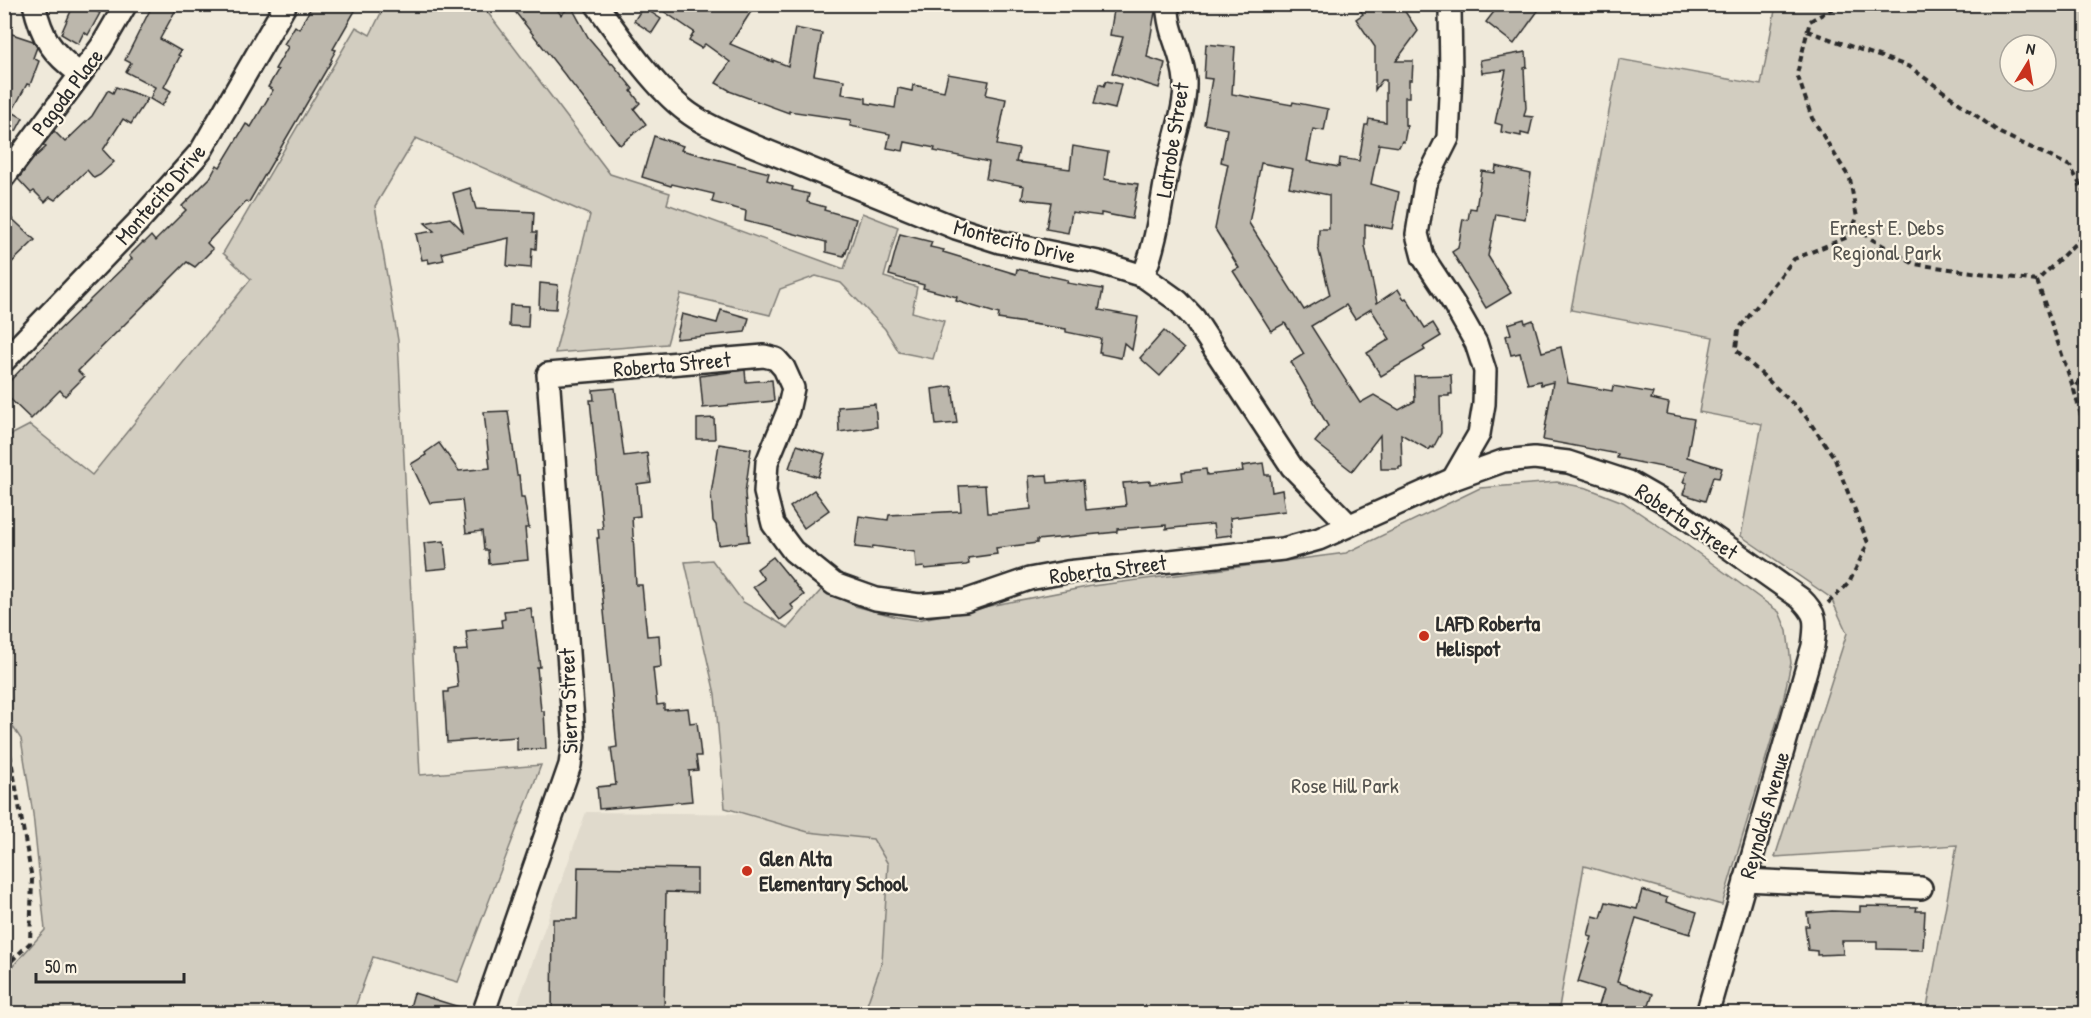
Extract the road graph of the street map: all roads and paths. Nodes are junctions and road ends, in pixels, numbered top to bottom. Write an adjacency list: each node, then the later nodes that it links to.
1 (34, 4): 9 (street)
2 (126, 4): 9 (street, Pagoda Place)
3 (286, 4): 16 (street, Montecito Drive)
4 (596, 4): 14 (street, Montecito Drive)
5 (1167, 4): 14 (street, Latrobe Street)
6 (1842, 4): 8 (path)
7 (1450, 6): 21 (street)
8 (1807, 31): 11 (path); 12 (path)
9 (80, 74): 10 (street, Pagoda Place)
10 (4, 177)
11 (2086, 195)
12 (1853, 228): 15 (path); 23 (path)
13 (2086, 233): 15 (path)
14 (1143, 276): 22 (street, Montecito Drive)
15 (2037, 281): 19 (path)
16 (4, 361)
17 (2086, 372): 19 (path)
18 (548, 374): 22 (street, Roberta Street); 28 (street, Sierra Street)
19 (2074, 390): 20 (path)
20 (2086, 434)
21 (1453, 478): 22 (street, Roberta Street); 23 (street, Roberta Street)
22 (1349, 525)
23 (1815, 616): 25 (street, Reynolds Avenue)
24 (4, 746): 27 (path)
25 (1745, 880): 26 (street); 29 (street, Reynolds Avenue)
26 (1921, 888)
27 (4, 968)
28 (483, 1014)
29 (1707, 1014)

